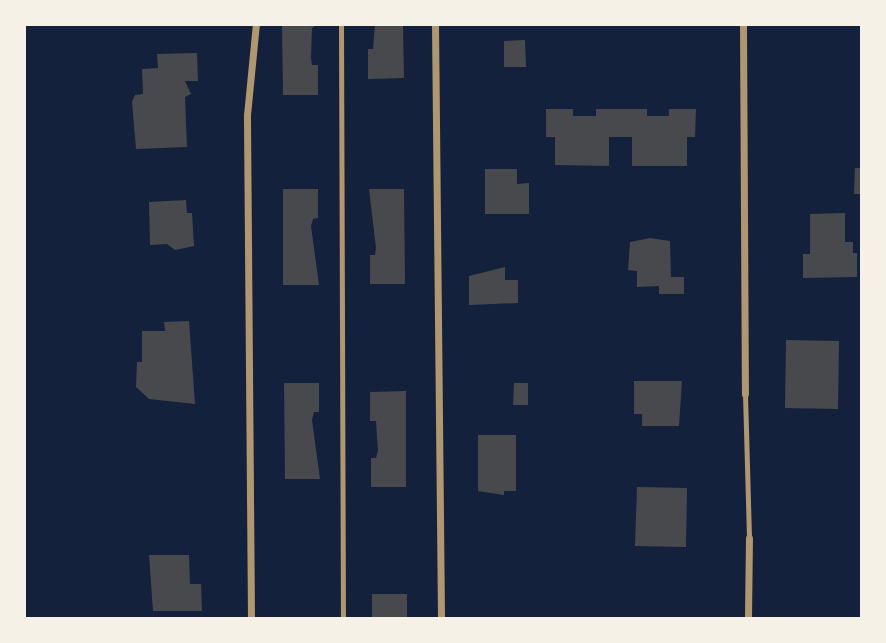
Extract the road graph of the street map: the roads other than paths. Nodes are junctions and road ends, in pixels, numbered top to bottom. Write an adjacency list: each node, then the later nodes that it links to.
1 (256, 24): 7 (street)
2 (341, 24): 8 (lane)
3 (435, 24): 9 (street)
4 (743, 24): 5 (street)
5 (745, 394): 6 (lane)
6 (749, 538): 10 (street)
7 (251, 618)
8 (343, 618)
9 (441, 618)
10 (748, 618)

